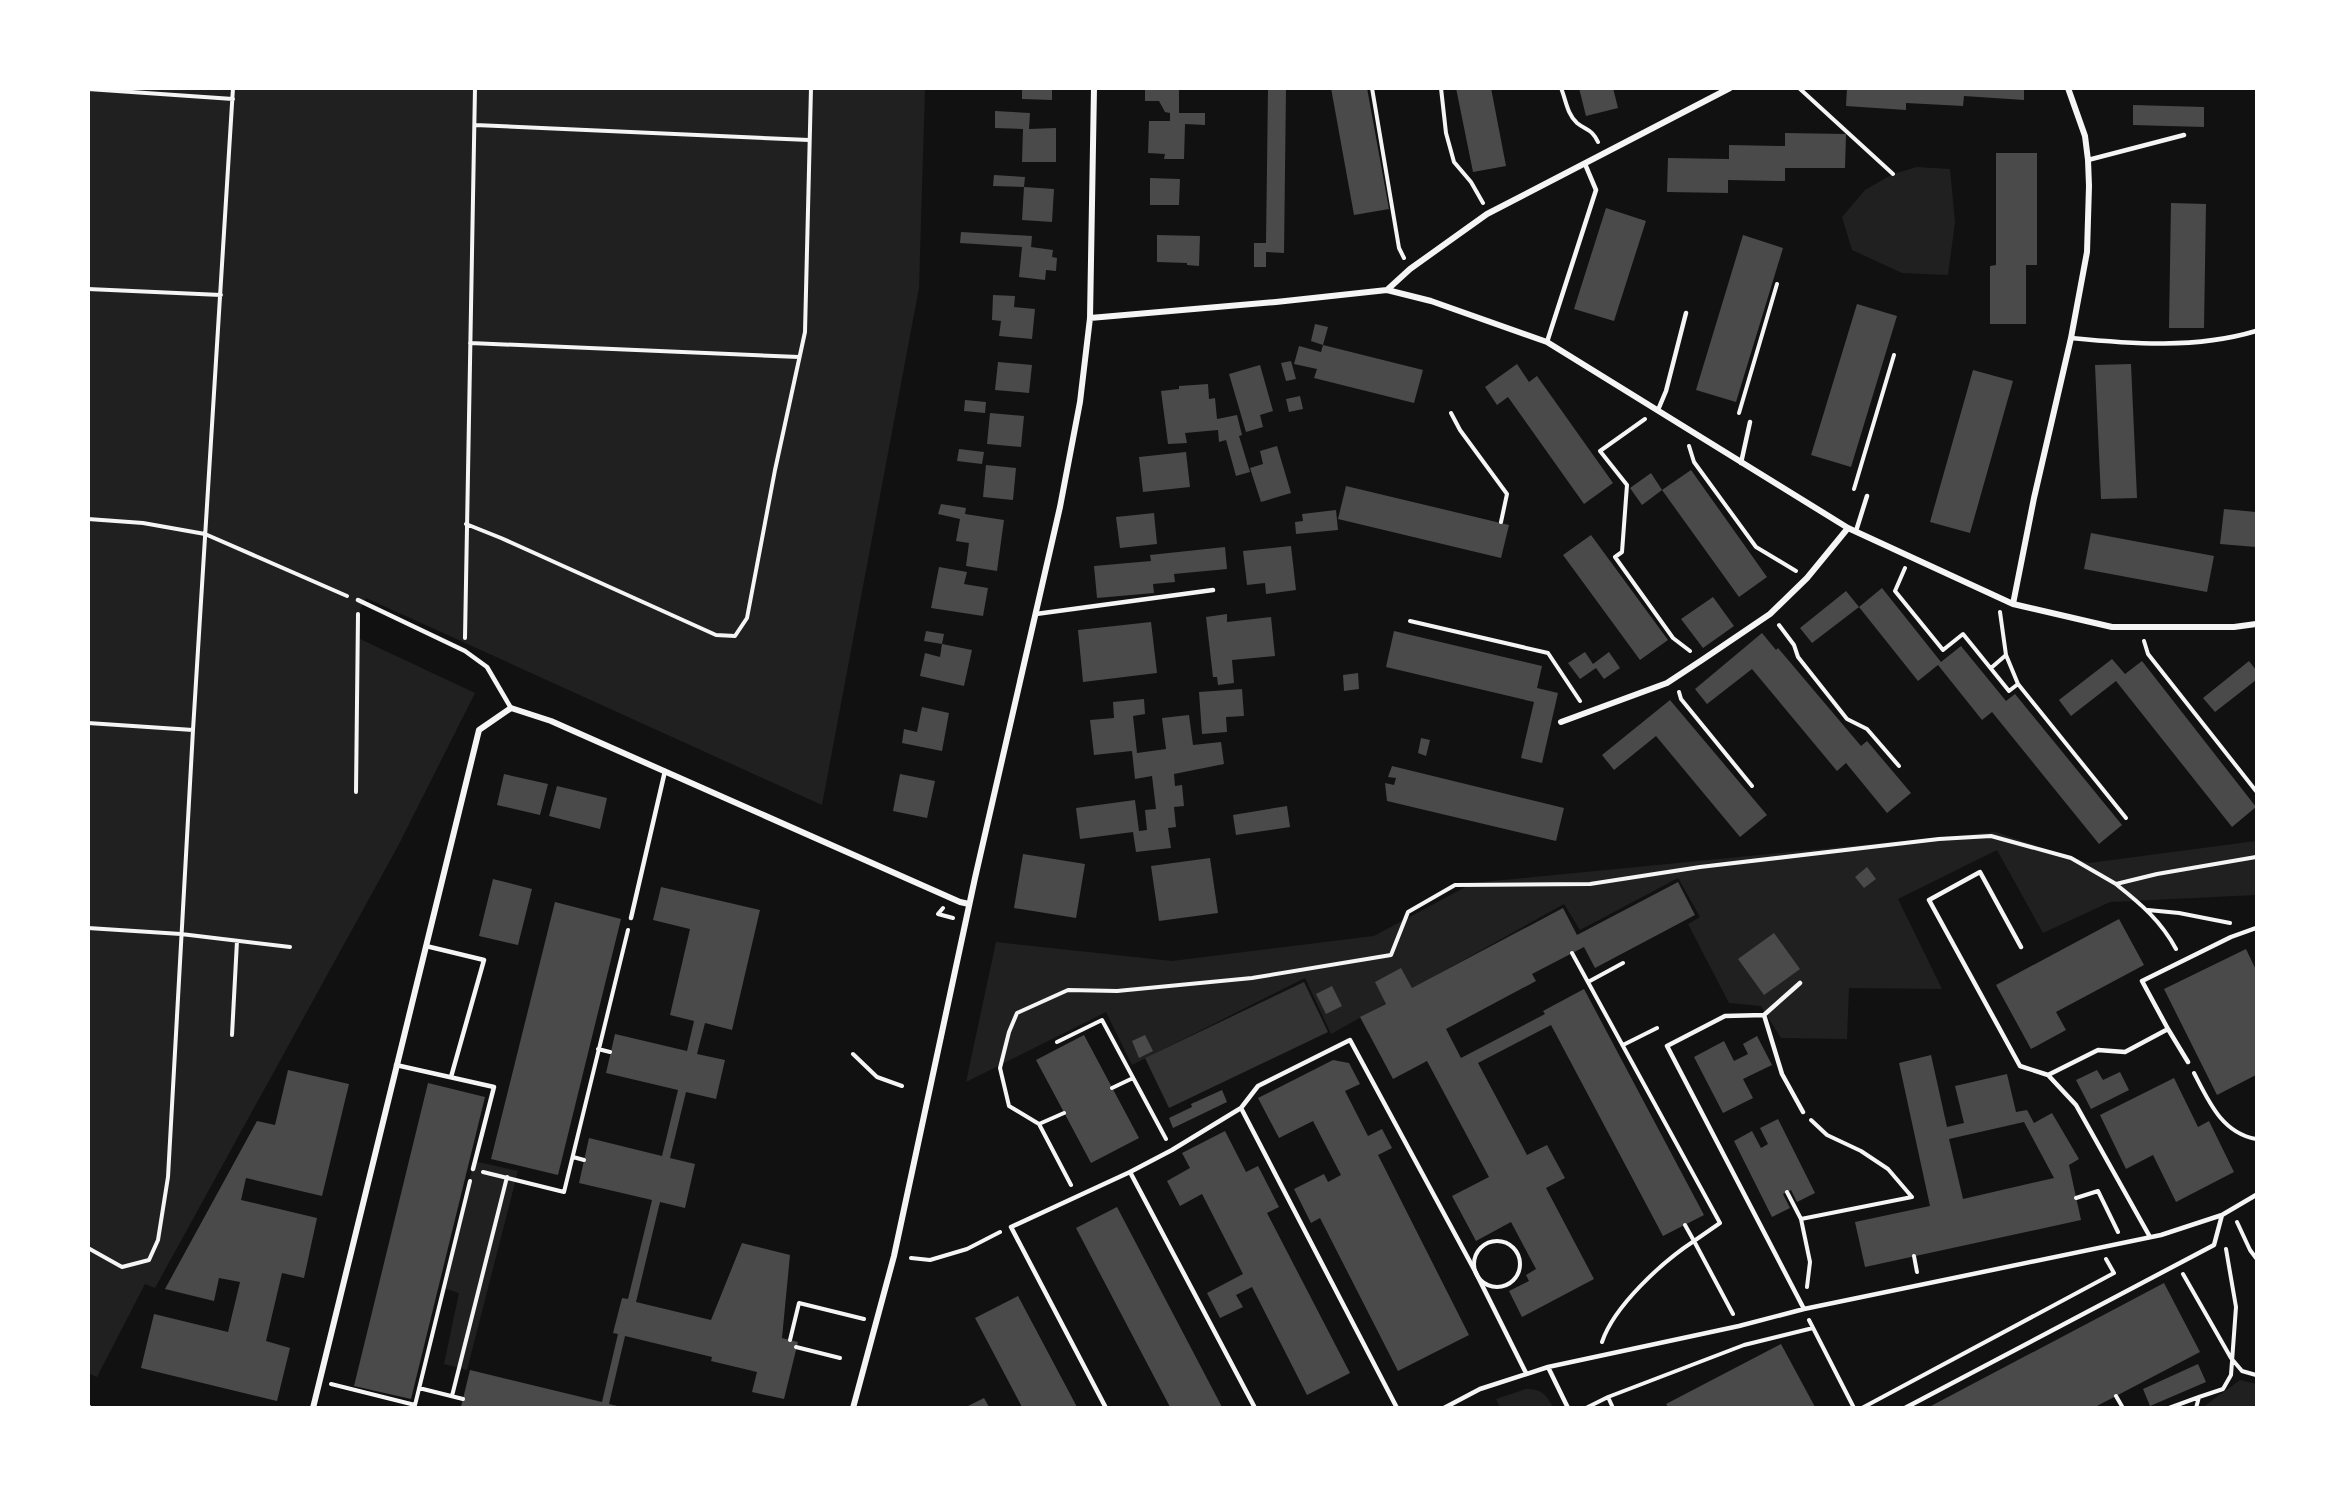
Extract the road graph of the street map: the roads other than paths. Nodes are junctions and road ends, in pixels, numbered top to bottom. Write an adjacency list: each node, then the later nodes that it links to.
1 (1094, 88): 9 (street)
2 (1730, 88): 6 (street)
3 (2068, 88): 5 (street)
4 (2184, 135): 5 (lane)
5 (2088, 159): 11 (street)
6 (1585, 164): 7 (street); 12 (lane)
7 (1387, 290): 9 (street); 12 (street)
8 (1686, 313): 13 (lane)
9 (1090, 318): 22 (street)
10 (2256, 331): 11 (lane)
11 (2071, 338): 21 (street)
12 (1547, 342): 13 (street)
13 (1658, 410): 15 (street)
14 (1750, 422): 15 (lane)
15 (1741, 463): 17 (street)
16 (1867, 496): 18 (lane)
17 (1848, 528): 18 (street); 25 (street)
18 (1856, 531): 21 (street)
19 (1213, 590): 22 (lane)
20 (358, 600): 24 (lane)
21 (2013, 604): 23 (street)
22 (1036, 615): 27 (street)
23 (2256, 624)
24 (511, 708): 26 (street); 30 (street)
25 (1562, 722)
26 (665, 771): 27 (street); 28 (lane)
27 (969, 904): 50 (street)
28 (632, 918)
29 (2255, 928): 34 (lane)
30 (426, 946): 36 (street); 38 (lane)
31 (2021, 947): 37 (lane)
32 (1800, 983): 33 (lane)
33 (1764, 1015): 40 (lane); 46 (lane)
34 (2168, 1029): 35 (lane); 37 (lane)
35 (2188, 1062)
36 (396, 1065): 38 (lane); 49 (street)
37 (2048, 1075): 45 (lane)
38 (451, 1077): 41 (lane)
39 (1241, 1108): 42 (lane); 48 (lane); 53 (lane)
40 (1803, 1112)
41 (473, 1169)
42 (1130, 1172): 51 (lane); 52 (lane)
43 (2256, 1195): 44 (lane)
44 (2222, 1215): 45 (lane); 56 (lane)
45 (2150, 1237): 46 (lane)
46 (1804, 1309): 47 (lane)
47 (1548, 1367): 48 (lane); 55 (lane)
48 (1526, 1373): 54 (lane)
49 (313, 1407)
50 (853, 1407)
51 (1106, 1407)
52 (1255, 1407)
53 (1397, 1407)
54 (1444, 1407)
55 (1568, 1407)
56 (1905, 1407)

